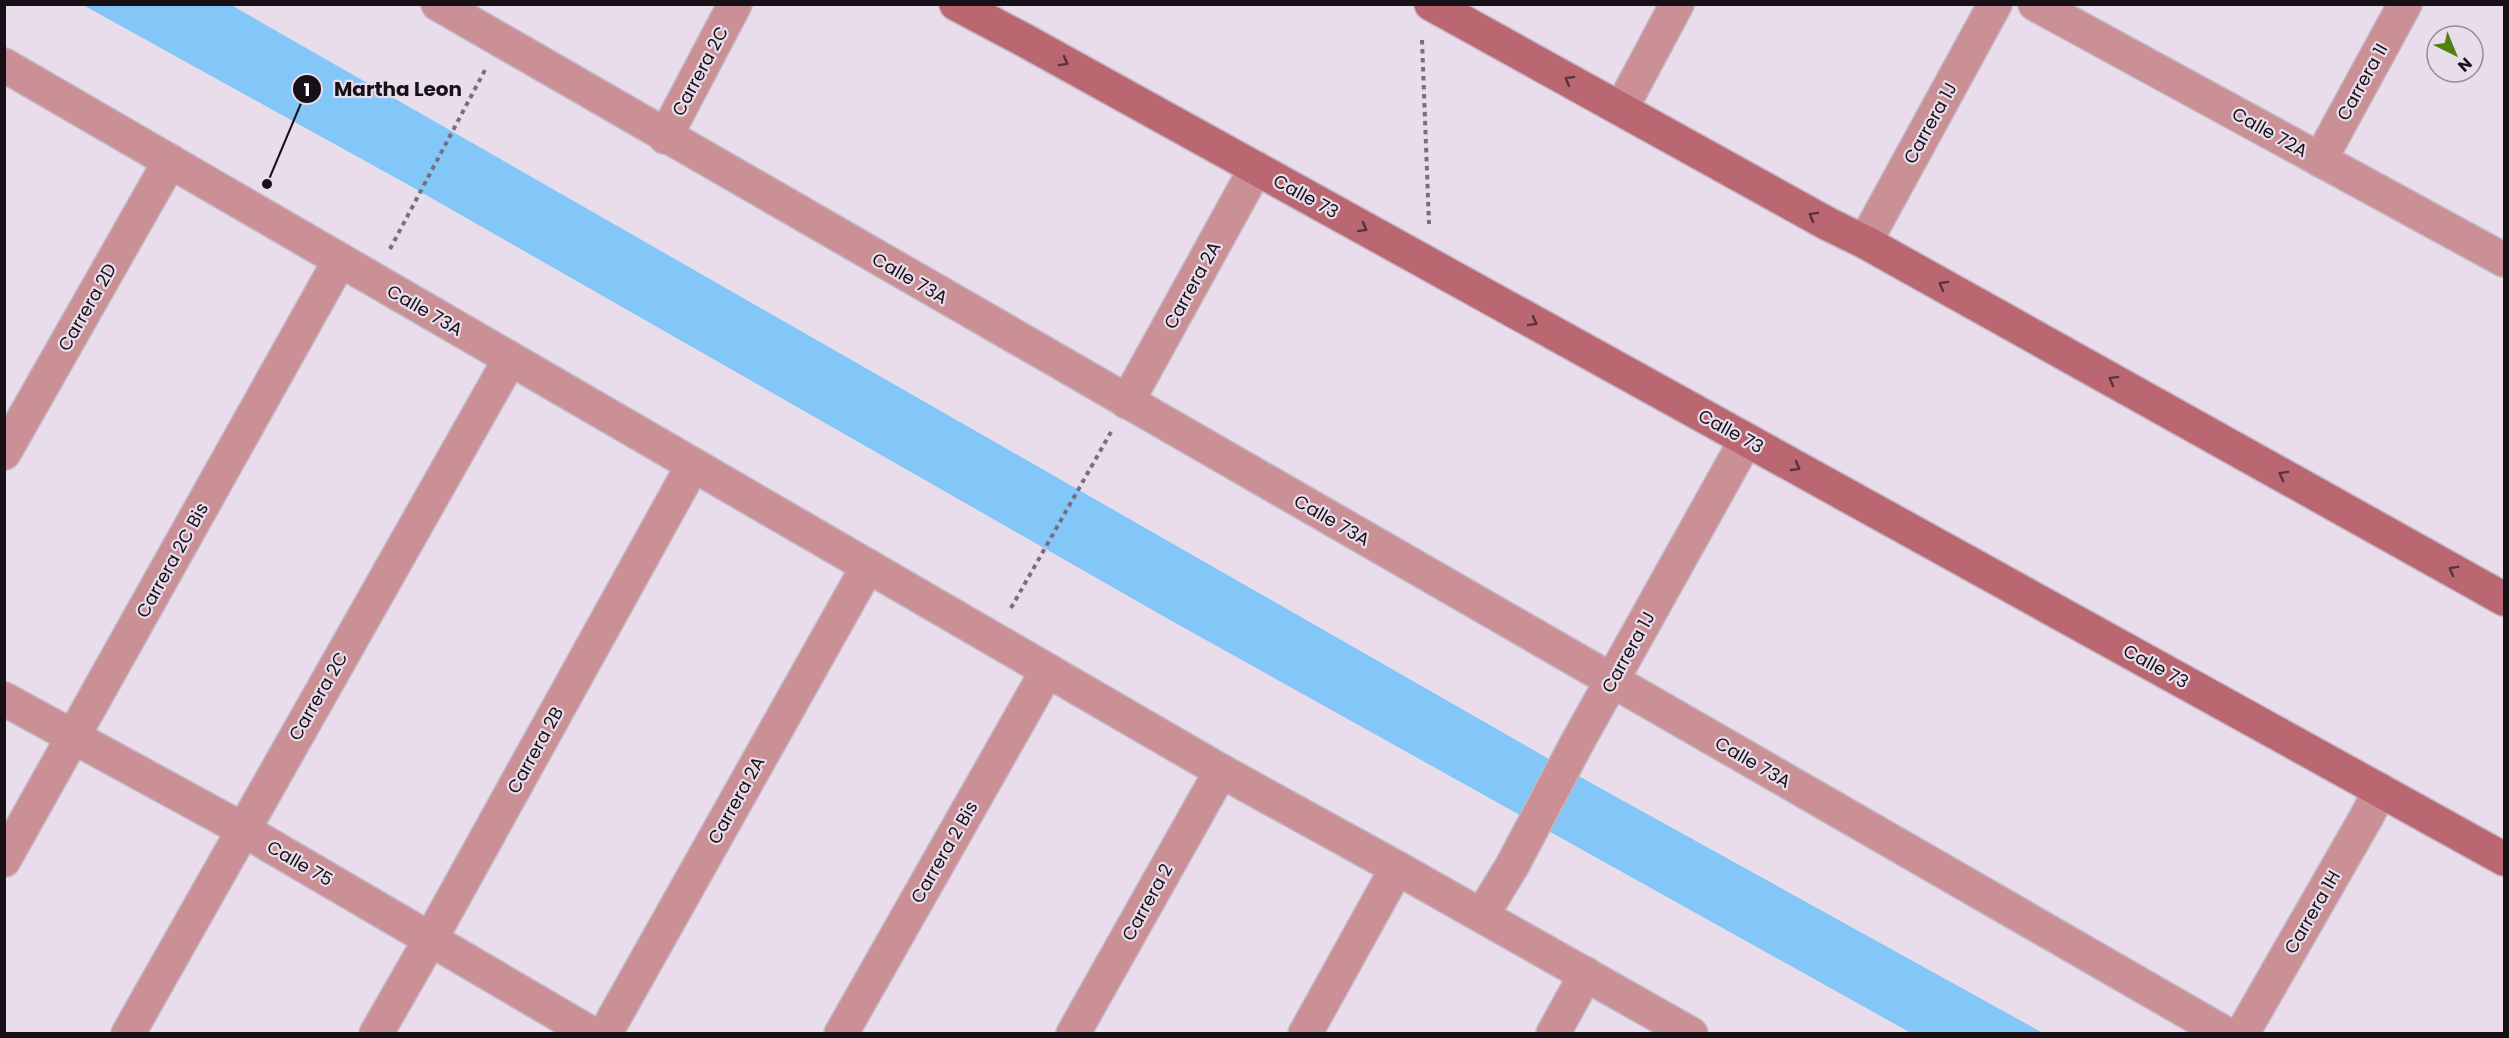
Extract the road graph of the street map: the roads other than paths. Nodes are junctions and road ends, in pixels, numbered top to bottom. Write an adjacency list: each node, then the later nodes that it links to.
1 (438, 4): 13 (street, Calle 73A)
2 (735, 4): 13 (street, Carrera 2C)
3 (956, 4): 10 (main road, Calle 73)
4 (995, 4): 10 (main road)
5 (1431, 4): 12 (main road, one-way to 5)
6 (1677, 4): 12 (street)
7 (1995, 4): 17 (street, Carrera 1J)
8 (2035, 4): 14 (street, Calle 72A)
9 (2405, 4): 14 (street, Carrera 1I)
10 (1024, 40): 16 (main road, Calle 73, one-way to 16)
11 (4, 65): 15 (street, Calle 73A)
12 (1620, 109): 17 (main road, one-way to 12)
13 (665, 137): 21 (street, Calle 73A)
14 (2320, 160): 19 (street, Calle 72A)
15 (170, 161): 18 (street, Calle 73A); 23 (street, Carrera 2D)
16 (1256, 168): 21 (street, Carrera 2A); 22 (main road, Calle 73, one-way to 22)
17 (1865, 242): 26 (main road, one-way to 17)
18 (340, 260): 20 (street, Calle 73A); 30 (street, Carrera 2C Bis)
19 (2505, 261)
20 (510, 359): 24 (street, Calle 73A); 33 (street, Carrera 2C)
21 (1127, 402): 28 (street, Calle 73A)
22 (1746, 440): 28 (street, Carrera 1J); 32 (main road, Calle 73, one-way to 32)
23 (4, 453)
24 (693, 465): 25 (street, Calle 73A); 38 (street, Carrera 2B)
25 (868, 566): 27 (street, Calle 73A); 43 (street, Carrera 2A)
26 (2504, 597)
27 (1047, 671): 31 (street, Calle 73A); 44 (street, Carrera 2 Bis)
28 (1612, 681): 37 (street, Carrera 1J); 49 (street, Calle 73A)
29 (4, 699): 30 (street, Calle 75)
30 (72, 737): 33 (street, Calle 75); 35 (street, Carrera 2C Bis)
31 (1221, 771): 36 (street, Calle 73A); 45 (street, Carrera 2)
32 (2380, 790): 34 (main road, Calle 73); 50 (street, Carrera 1H)
33 (242, 830): 38 (street, Calle 75); 40 (street, Carrera 2C)
34 (2505, 859)
35 (4, 860)
36 (1397, 868): 37 (street, Calle 73A); 46 (street)
37 (1482, 915): 39 (street, Calle 73A)
38 (430, 940): 41 (street, Carrera 2B); 42 (street, Calle 75)
39 (1586, 974): 47 (street); 48 (street, Calle 73A)
40 (128, 1034)
41 (376, 1034)
42 (592, 1034)
43 (605, 1034)
44 (841, 1034)
45 (1073, 1034)
46 (1305, 1034)
47 (1553, 1034)
48 (1691, 1034)
49 (2226, 1034)
50 (2242, 1034)

